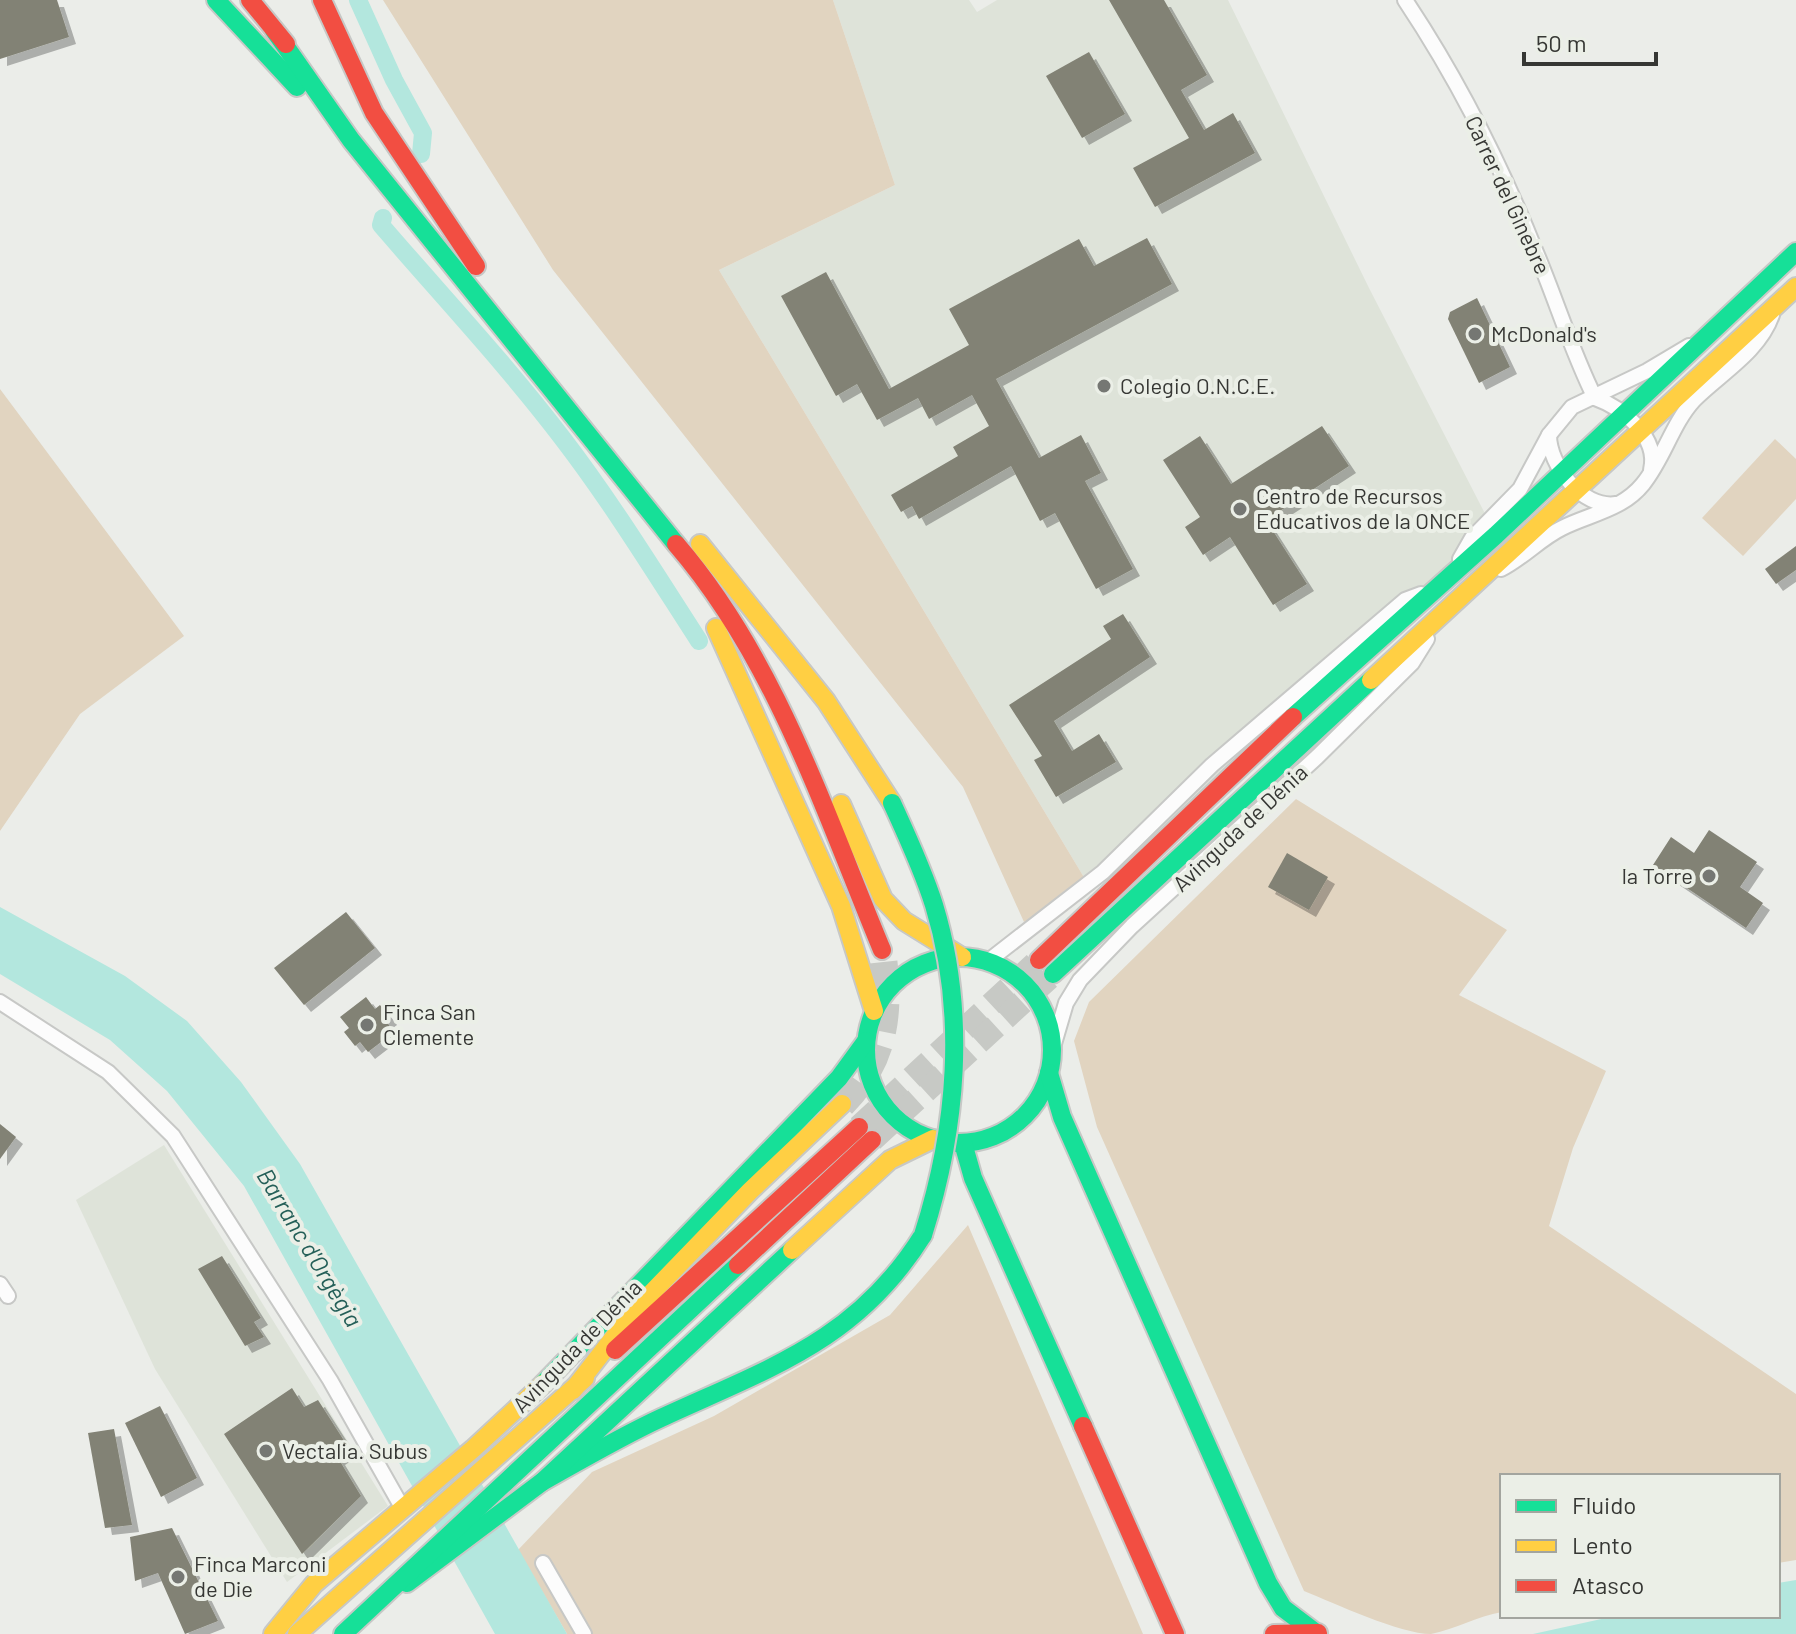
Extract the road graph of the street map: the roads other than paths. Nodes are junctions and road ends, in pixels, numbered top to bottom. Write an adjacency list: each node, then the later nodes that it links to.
1 (216, 0): 6 (main road)
2 (250, 0): 5 (main road)
3 (322, 0): 8 (main road)
4 (1405, 0): 12 (street, Carrer del Ginebre)
5 (274, 30): 6 (main road); 8 (main road)
6 (351, 140): 21 (main road)
7 (1796, 252): 11 (main road, Avinguda de Dénia)
8 (476, 266): 20 (main road)
9 (1796, 287): 10 (main road, Avinguda de Dénia)
10 (1775, 307): 14 (main road, Avinguda de Dénia); 17 (street, Avinguda de Dénia)
11 (1707, 337): 12 (street, Avinguda de Dénia); 13 (main road, Avinguda de Dénia)
12 (1595, 398): 13 (street); 15 (street, Avinguda de Dénia)
13 (1625, 413): 14 (street); 16 (main road, Avinguda de Dénia)
14 (1641, 431): 17 (street); 18 (main road, Avinguda de Dénia)
15 (1549, 435): 16 (street); 23 (street, Avinguda de Dénia)
16 (1562, 472): 18 (street); 23 (main road, Avinguda de Dénia)
17 (1649, 476): 19 (street, Avinguda de Dénia)
18 (1577, 489): 19 (street); 22 (main road, Avinguda de Dénia)
19 (1618, 503): 22 (street, Avinguda de Dénia)
20 (669, 506): 26 (main road); 38 (main road, bridge)
21 (655, 519): 25 (main road); 31 (main road)
22 (1481, 579): 24 (main road, Avinguda de Dénia)
23 (1444, 582): 27 (main road, Avinguda de Dénia); 28 (street, Avinguda de Dénia)
24 (1447, 610): 29 (main road, Avinguda de Dénia); 33 (street, Avinguda de Dénia)
25 (882, 950)
26 (962, 957): 28 (main road); 31 (main road)
27 (1039, 960)
28 (987, 962): 33 (main road)
29 (1053, 974)
30 (0, 1002): 39 (street)
31 (874, 1011): 32 (main road)
32 (866, 1041): 35 (main road); 39 (main road, Avinguda de Dénia)
33 (1050, 1063): 36 (main road); 42 (main road)
34 (842, 1104): 37 (main road)
35 (933, 1139): 36 (main road); 38 (main road)
36 (963, 1143): 47 (main road)
37 (573, 1390): 40 (main road, Avinguda de Dénia); 44 (main road, Avinguda de Dénia)
38 (542, 1482): 40 (main road)
39 (403, 1509): 43 (main road, Avinguda de Dénia)
40 (428, 1562): 45 (main road, Avinguda de Dénia)
41 (543, 1563): 46 (street)
42 (1320, 1633): 48 (main road)
43 (273, 1634)
44 (297, 1634)
45 (343, 1634)
46 (584, 1634)
47 (1175, 1634)
48 (1274, 1634)

